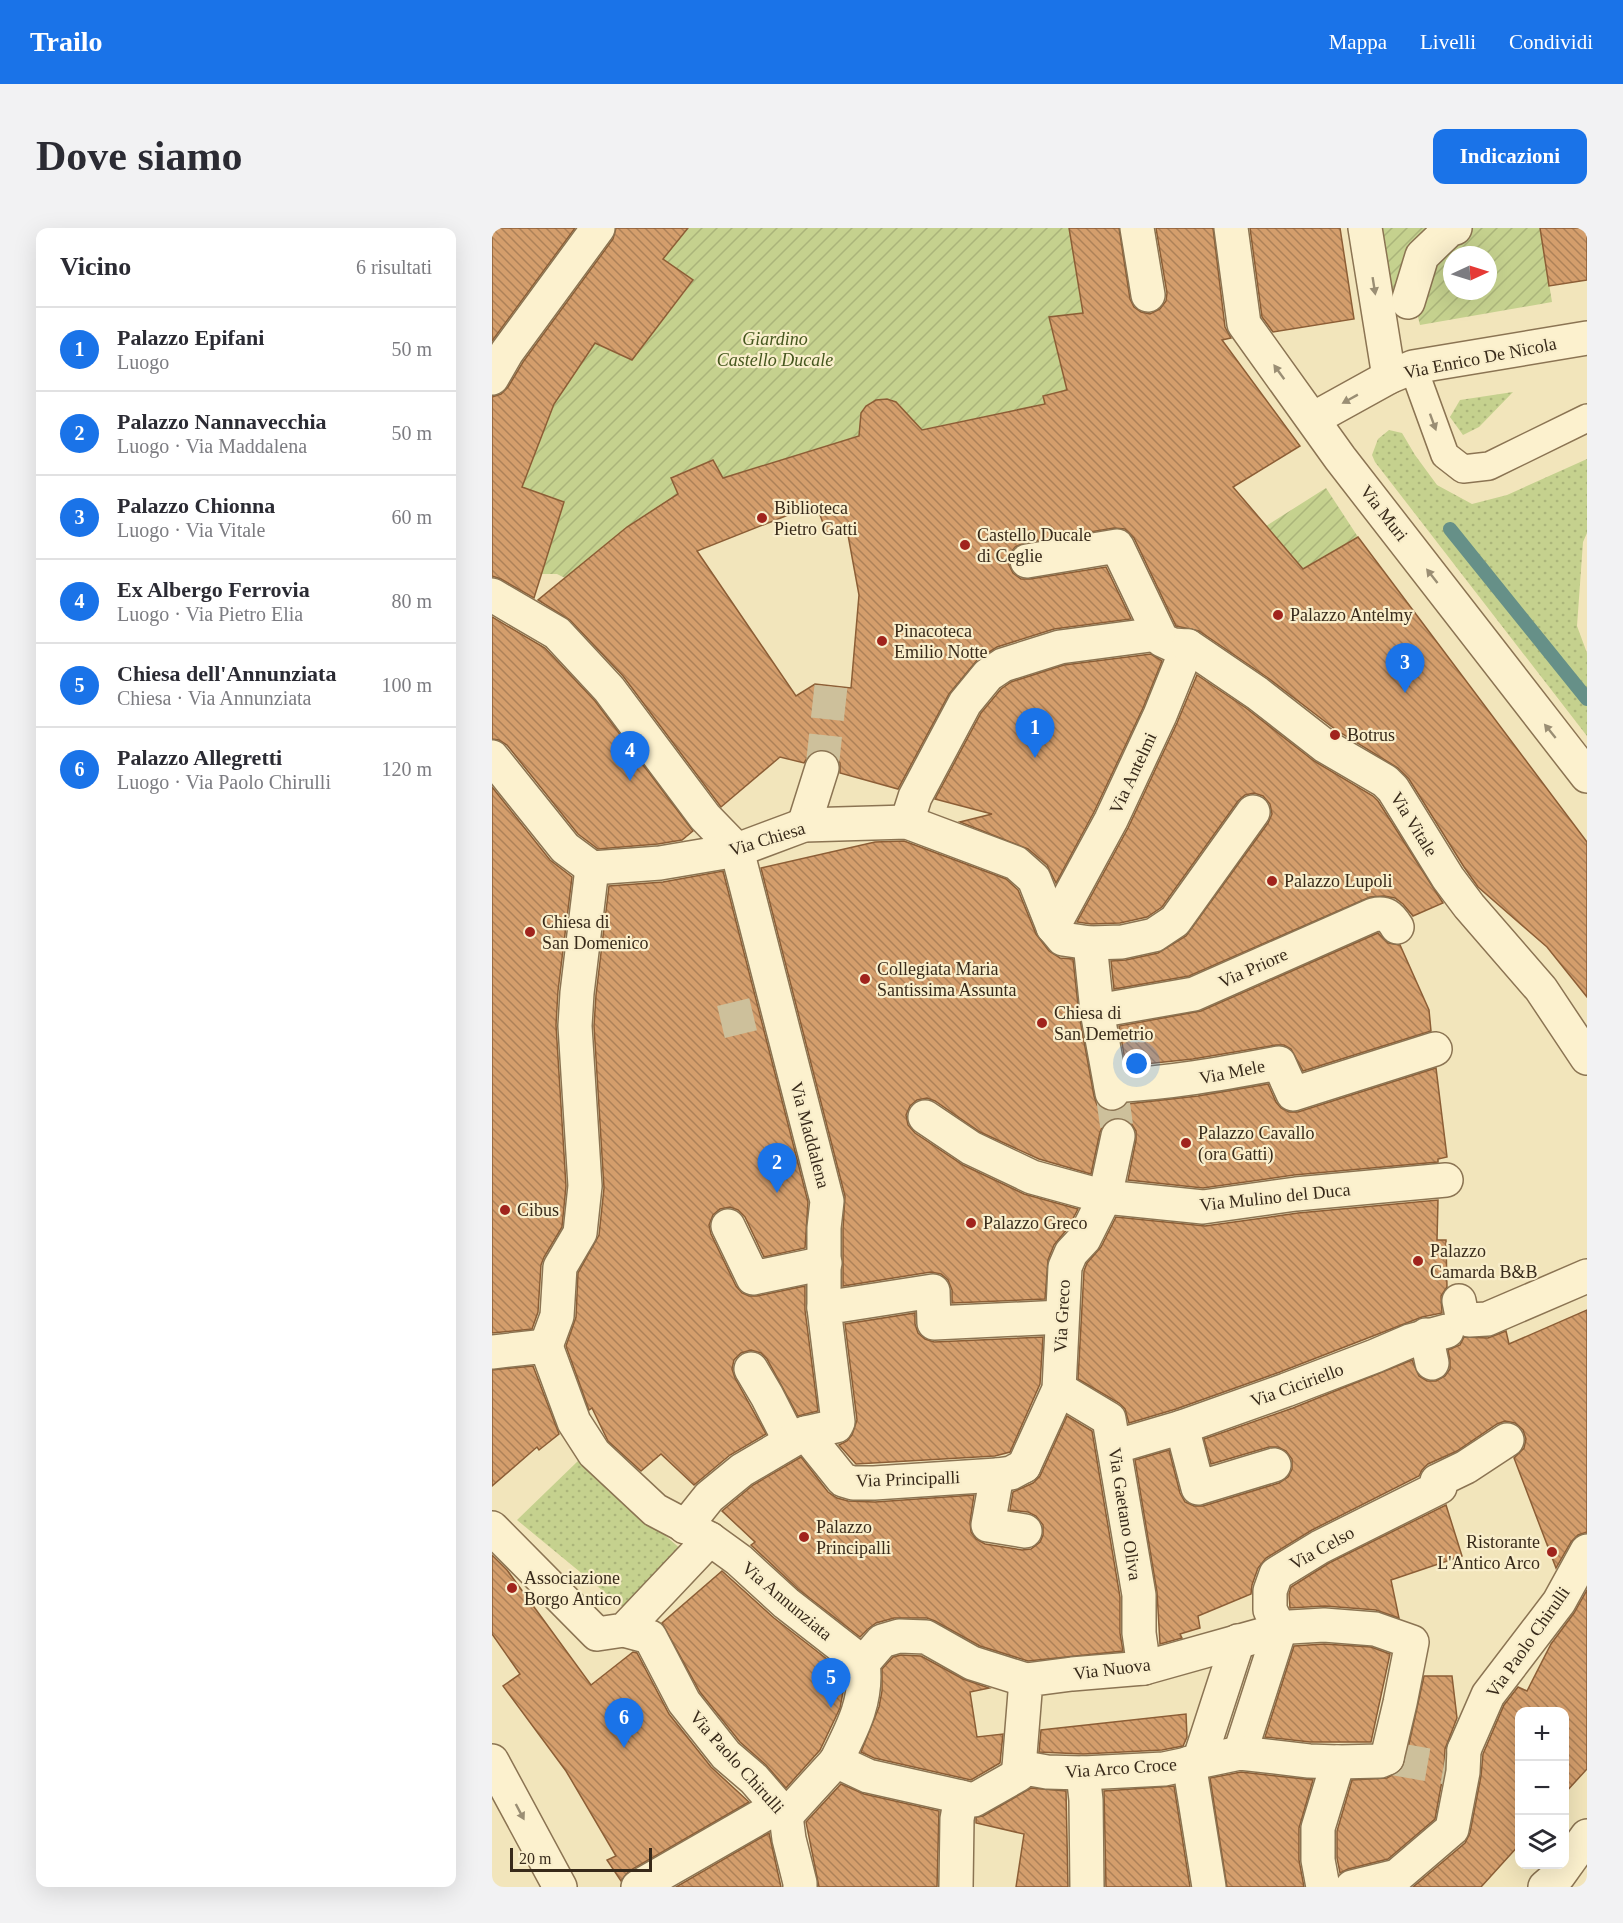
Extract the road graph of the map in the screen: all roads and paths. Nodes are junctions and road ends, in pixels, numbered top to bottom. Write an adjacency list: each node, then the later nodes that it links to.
1 (598, 228): 10 (street)
2 (1137, 228): 6 (street)
3 (1231, 228): 12 (street, Via Muri, one-way to 3)
4 (1365, 228): 9 (street, one-way to 9)
5 (1455, 228): 7 (street)
6 (1148, 295)
7 (1408, 302)
8 (1587, 338): 9 (street, Via Enrico De Nicola)
9 (1401, 372): 11 (lane, one-way to 11); 12 (street, Via Enrico De Nicola, one-way to 12)
10 (492, 378)
11 (1587, 418)
12 (1313, 420): 19 (street, Via Muri, one-way to 12)
13 (1027, 561): 15 (street)
14 (492, 595): 23 (street)
15 (1158, 634): 16 (street); 21 (street)
16 (1188, 646): 25 (street, Via Antelmi); 30 (street, Via Vitale)
17 (492, 757): 24 (street)
18 (822, 768): 22 (street)
19 (1587, 776)
20 (1253, 812): 27 (street)
21 (907, 822): 22 (street, Via Chiesa); 25 (street)
22 (804, 825): 23 (street, Via Chiesa)
23 (737, 850): 24 (street, Via Chiesa); 36 (street, Via Maddalena)
24 (592, 868): 42 (street)
25 (1053, 927): 27 (street)
26 (1397, 927): 28 (street, Via Priore)
27 (1090, 943): 28 (street, Via Mele)
28 (1097, 1011): 29 (street, Via Mele)
29 (1435, 1049)
30 (1587, 1056)
31 (925, 1117): 34 (street, Via Mulino del Duca)
32 (1118, 1136): 34 (street, Via Greco)
33 (1446, 1180): 34 (street, Via Mulino del Duca)
34 (1105, 1197): 40 (street, Via Greco)
35 (728, 1226): 36 (street)
36 (825, 1263): 39 (street, Via Maddalena)
37 (1587, 1276): 38 (street)
38 (1459, 1301)
39 (824, 1308): 40 (street); 47 (street, Via Maddalena)
40 (1062, 1317): 45 (street, Via Greco)
41 (1429, 1342): 46 (street, Via Ciciriello)
42 (546, 1346): 43 (street); 54 (street, Via Annunziata)
43 (492, 1352)
44 (751, 1369): 47 (street, Via Principalli)
45 (1059, 1389): 49 (street, Via Gaetano Oliva); 51 (street, Via Greco)
46 (1182, 1427): 49 (street, Via Ciciriello); 50 (street)
47 (797, 1437): 51 (street, Via Principalli); 54 (street)
48 (1507, 1440): 56 (street, Via Celso)
49 (1114, 1447): 60 (street, Via Gaetano Oliva)
50 (1274, 1465)
51 (1011, 1471): 53 (street)
52 (492, 1528): 57 (street)
53 (1025, 1531)
54 (697, 1533): 57 (street); 59 (street, Via Annunziata)
55 (1587, 1551): 80 (street, Via Paolo Chirulli)
56 (1280, 1629): 58 (street, Via Nuova); 62 (street); 63 (street, Via Nuova)
57 (624, 1630): 71 (street, Via Paolo Chirulli)
58 (1238, 1641): 60 (street, Via Nuova); 66 (street)
59 (863, 1663): 61 (street); 65 (street)
60 (1144, 1668): 61 (street, Via Nuova)
61 (1026, 1680): 68 (street)
62 (1240, 1753): 66 (street, Via Arco Croce); 67 (street, Via Arco Croce)
63 (1391, 1759): 67 (street, Via Arco Croce)
64 (492, 1761): 73 (street, one-way to 73)
65 (836, 1761): 70 (street); 71 (street)
66 (1194, 1762): 69 (street, Via Arco Croce); 78 (street)
67 (1338, 1762): 79 (street)
68 (1019, 1767): 69 (street, Via Arco Croce); 70 (street)
69 (1083, 1773): 77 (street)
70 (959, 1808): 76 (street)
71 (783, 1811): 74 (street); 75 (street, Via Paolo Chirulli)
72 (1587, 1836): 81 (street)
73 (560, 1887)
74 (638, 1887)
75 (800, 1887)
76 (956, 1887)
77 (1087, 1887)
78 (1209, 1887)
79 (1323, 1887)
80 (1352, 1887)
81 (1545, 1887)

